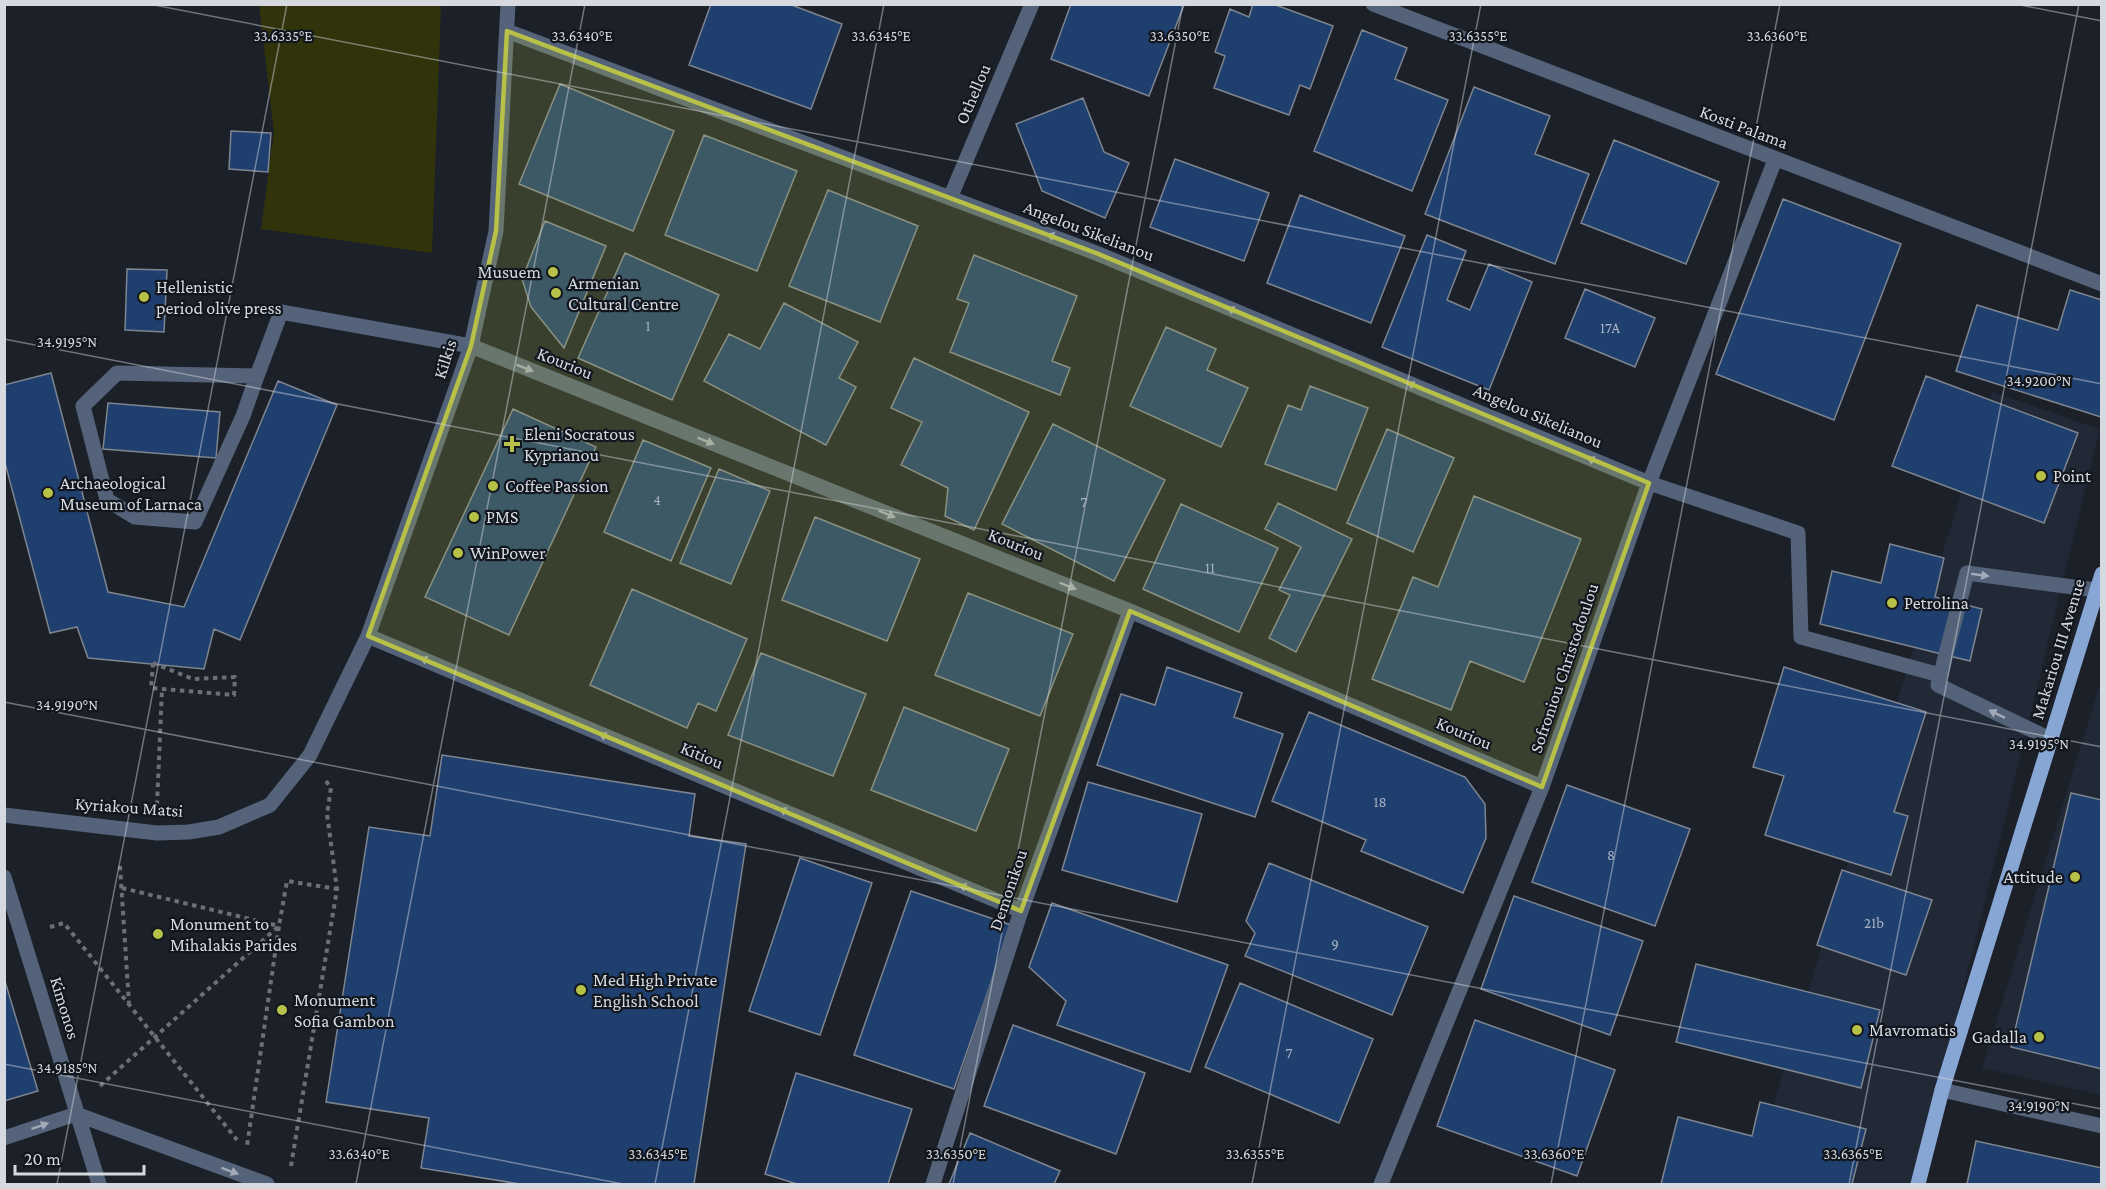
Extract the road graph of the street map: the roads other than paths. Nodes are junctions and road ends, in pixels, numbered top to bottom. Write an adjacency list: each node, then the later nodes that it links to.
1 (508, 4): 5 (street, Kilkis)
2 (1032, 4): 7 (street, Othellou)
3 (1373, 4): 4 (street, Kosti Palama)
4 (1399, 9): 6 (street, Kosti Palama)
5 (507, 31): 7 (street, Angelou Sikelianou); 9 (street, Kilkis)
6 (1775, 160): 8 (street, Kosti Palama); 11 (street, Sofroniou Christodoulou)
7 (950, 198): 11 (street, Angelou Sikelianou, one-way to 7)
8 (2102, 284)
9 (471, 346): 10 (street, Kouriou); 14 (street, Kouriou, one-way to 14); 15 (street, Kilkis)
10 (257, 376): 10 (street)
11 (1649, 483): 16 (street, Angelou Sikelianou); 19 (street, Sofroniou Christodoulou)
12 (2102, 574): 13 (main road, Makariou III Avenue)
13 (2096, 601): 16 (street, one-way to 13); 18 (main road, Makariou III Avenue)
14 (1130, 611): 19 (street, Kouriou); 22 (street, Demonikou)
15 (368, 636): 17 (street, Kilkis); 22 (street, Kitiou, one-way to 15)
16 (1940, 675): 18 (street, one-way to 16)
17 (335, 706): 20 (street, Kyriakou Matsi)
18 (2050, 740): 23 (main road, Makariou III Avenue)
19 (1542, 787): 30 (street, Sofroniou Christodoulou)
20 (4, 815)
21 (4, 877): 24 (street, Kimonos)
22 (1021, 911): 29 (street, Demonikou)
23 (1942, 1090): 25 (street); 31 (main road, Makariou III Avenue)
24 (76, 1114): 26 (street, one-way to 24); 27 (street, Kimonos); 28 (street, one-way to 28)
25 (2102, 1126)
26 (4, 1138)
27 (99, 1185)
28 (267, 1185)
29 (933, 1185)
30 (1381, 1185)
31 (1918, 1185)

